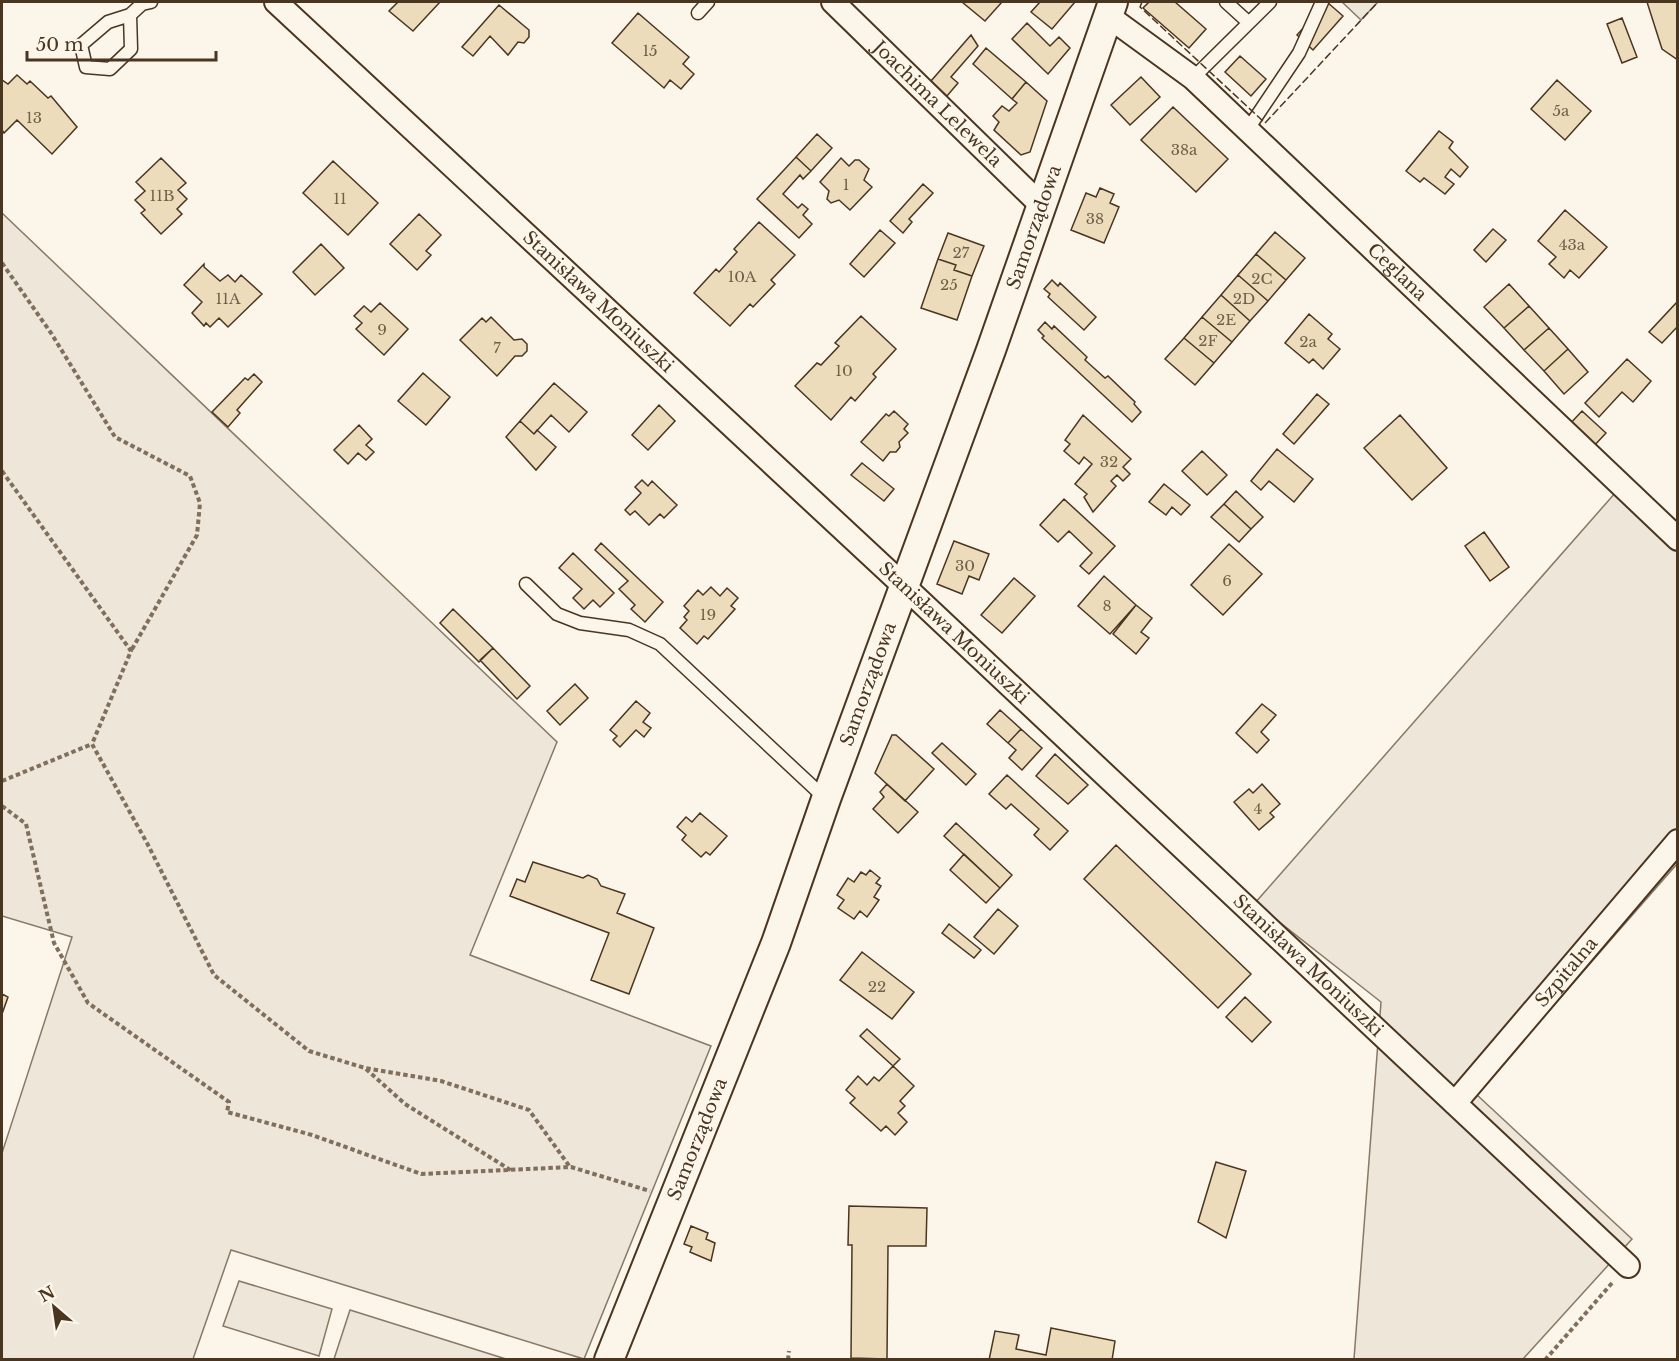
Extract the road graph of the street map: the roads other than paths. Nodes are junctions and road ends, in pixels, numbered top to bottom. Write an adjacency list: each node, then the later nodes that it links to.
1 (151, 2): 10 (lane)
2 (276, 2): 17 (street, Stanisława Moniuszki)
3 (708, 2): 9 (lane)
4 (832, 2): 14 (street, Joachima Lelewela)
5 (1227, 2): 11 (lane)
6 (1270, 2): 11 (lane)
7 (1322, 2): 13 (lane)
8 (1110, 9): 12 (street, Ceglana); 14 (street, Samorządowa)
9 (698, 13)
10 (130, 15): 10 (lane)
11 (1248, 21): 12 (lane)
12 (1193, 78): 13 (street, Ceglana)
13 (1248, 129): 15 (street, Ceglana)
14 (1041, 205): 17 (street, Samorządowa)
15 (1677, 540)
16 (526, 584): 18 (lane)
17 (904, 586): 18 (street, Samorządowa); 20 (street, Stanisława Moniuszki)
18 (826, 799): 22 (street, Samorządowa)
19 (1677, 841): 20 (street, Szpitalna)
20 (1455, 1103): 21 (street, Stanisława Moniuszki)
21 (1628, 1266)
22 (609, 1359)

